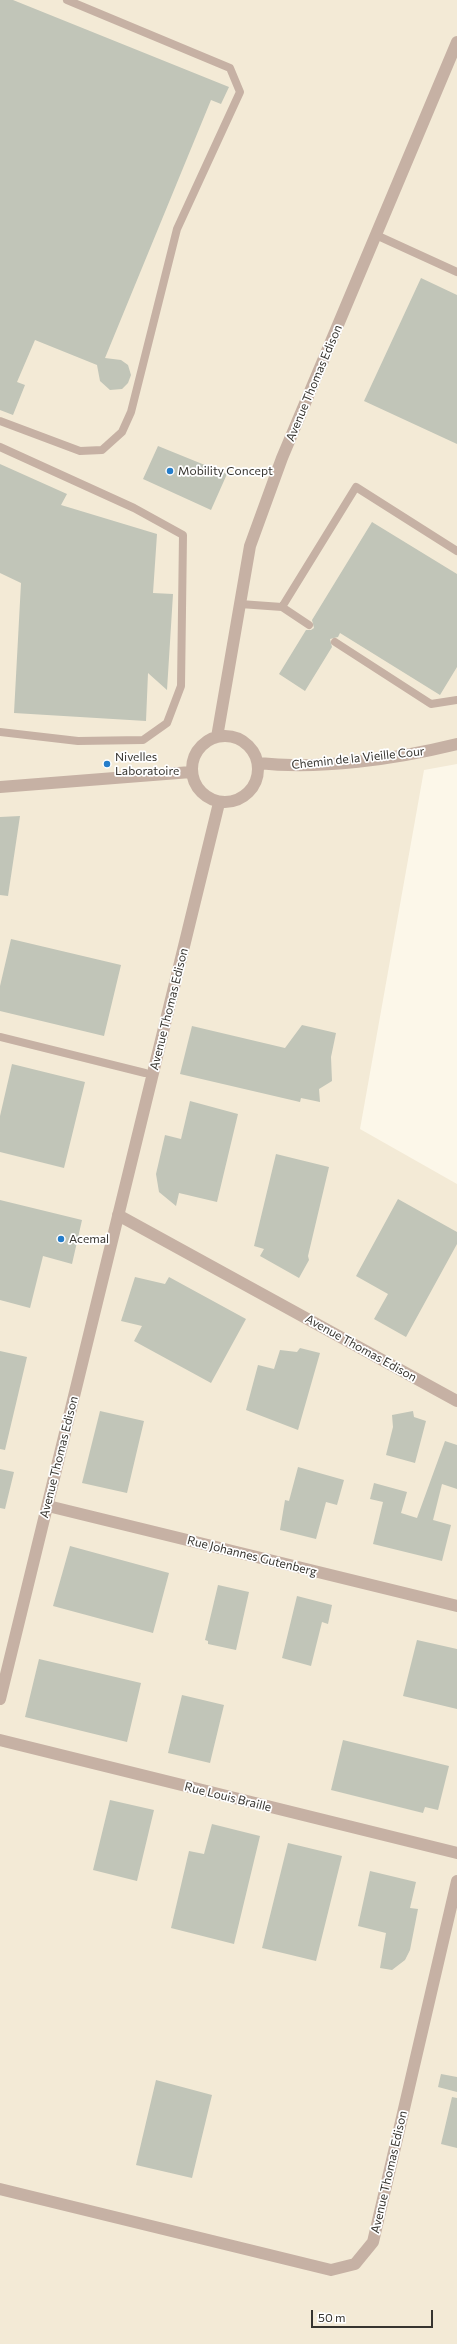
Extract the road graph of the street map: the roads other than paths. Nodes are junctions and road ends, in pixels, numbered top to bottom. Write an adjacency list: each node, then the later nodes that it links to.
1 (67, 0): 5 (lane)
2 (457, 42): 3 (street, Avenue Thomas Edison)
3 (376, 235): 4 (lane); 8 (street, Avenue Thomas Edison)
4 (457, 272)
5 (0, 421)
6 (0, 447): 13 (lane)
7 (457, 551): 9 (lane)
8 (240, 604): 9 (lane); 14 (street, Avenue Thomas Edison)
9 (282, 607): 10 (lane)
10 (309, 625)
11 (335, 642): 12 (lane)
12 (457, 700)
13 (0, 732)
14 (217, 737): 16 (street); 17 (street)
15 (457, 744): 16 (street, Chemin de la Vieille Cour)
16 (258, 763): 19 (street)
17 (192, 772): 18 (street); 19 (street)
18 (0, 787)
19 (219, 803): 22 (street, Avenue Thomas Edison)
20 (0, 1037): 21 (lane)
21 (145, 1073)
22 (118, 1215): 23 (street, Avenue Thomas Edison); 24 (street, Avenue Thomas Edison)
23 (457, 1401)
24 (48, 1506): 25 (street, Rue Johannes Gutenberg); 26 (street, Avenue Thomas Edison)
25 (457, 1606)
26 (0, 1699)
27 (0, 1740): 28 (street, Rue Louis Braille)
28 (457, 1853)
29 (457, 1881): 30 (street, Avenue Thomas Edison)
30 (0, 2189)

